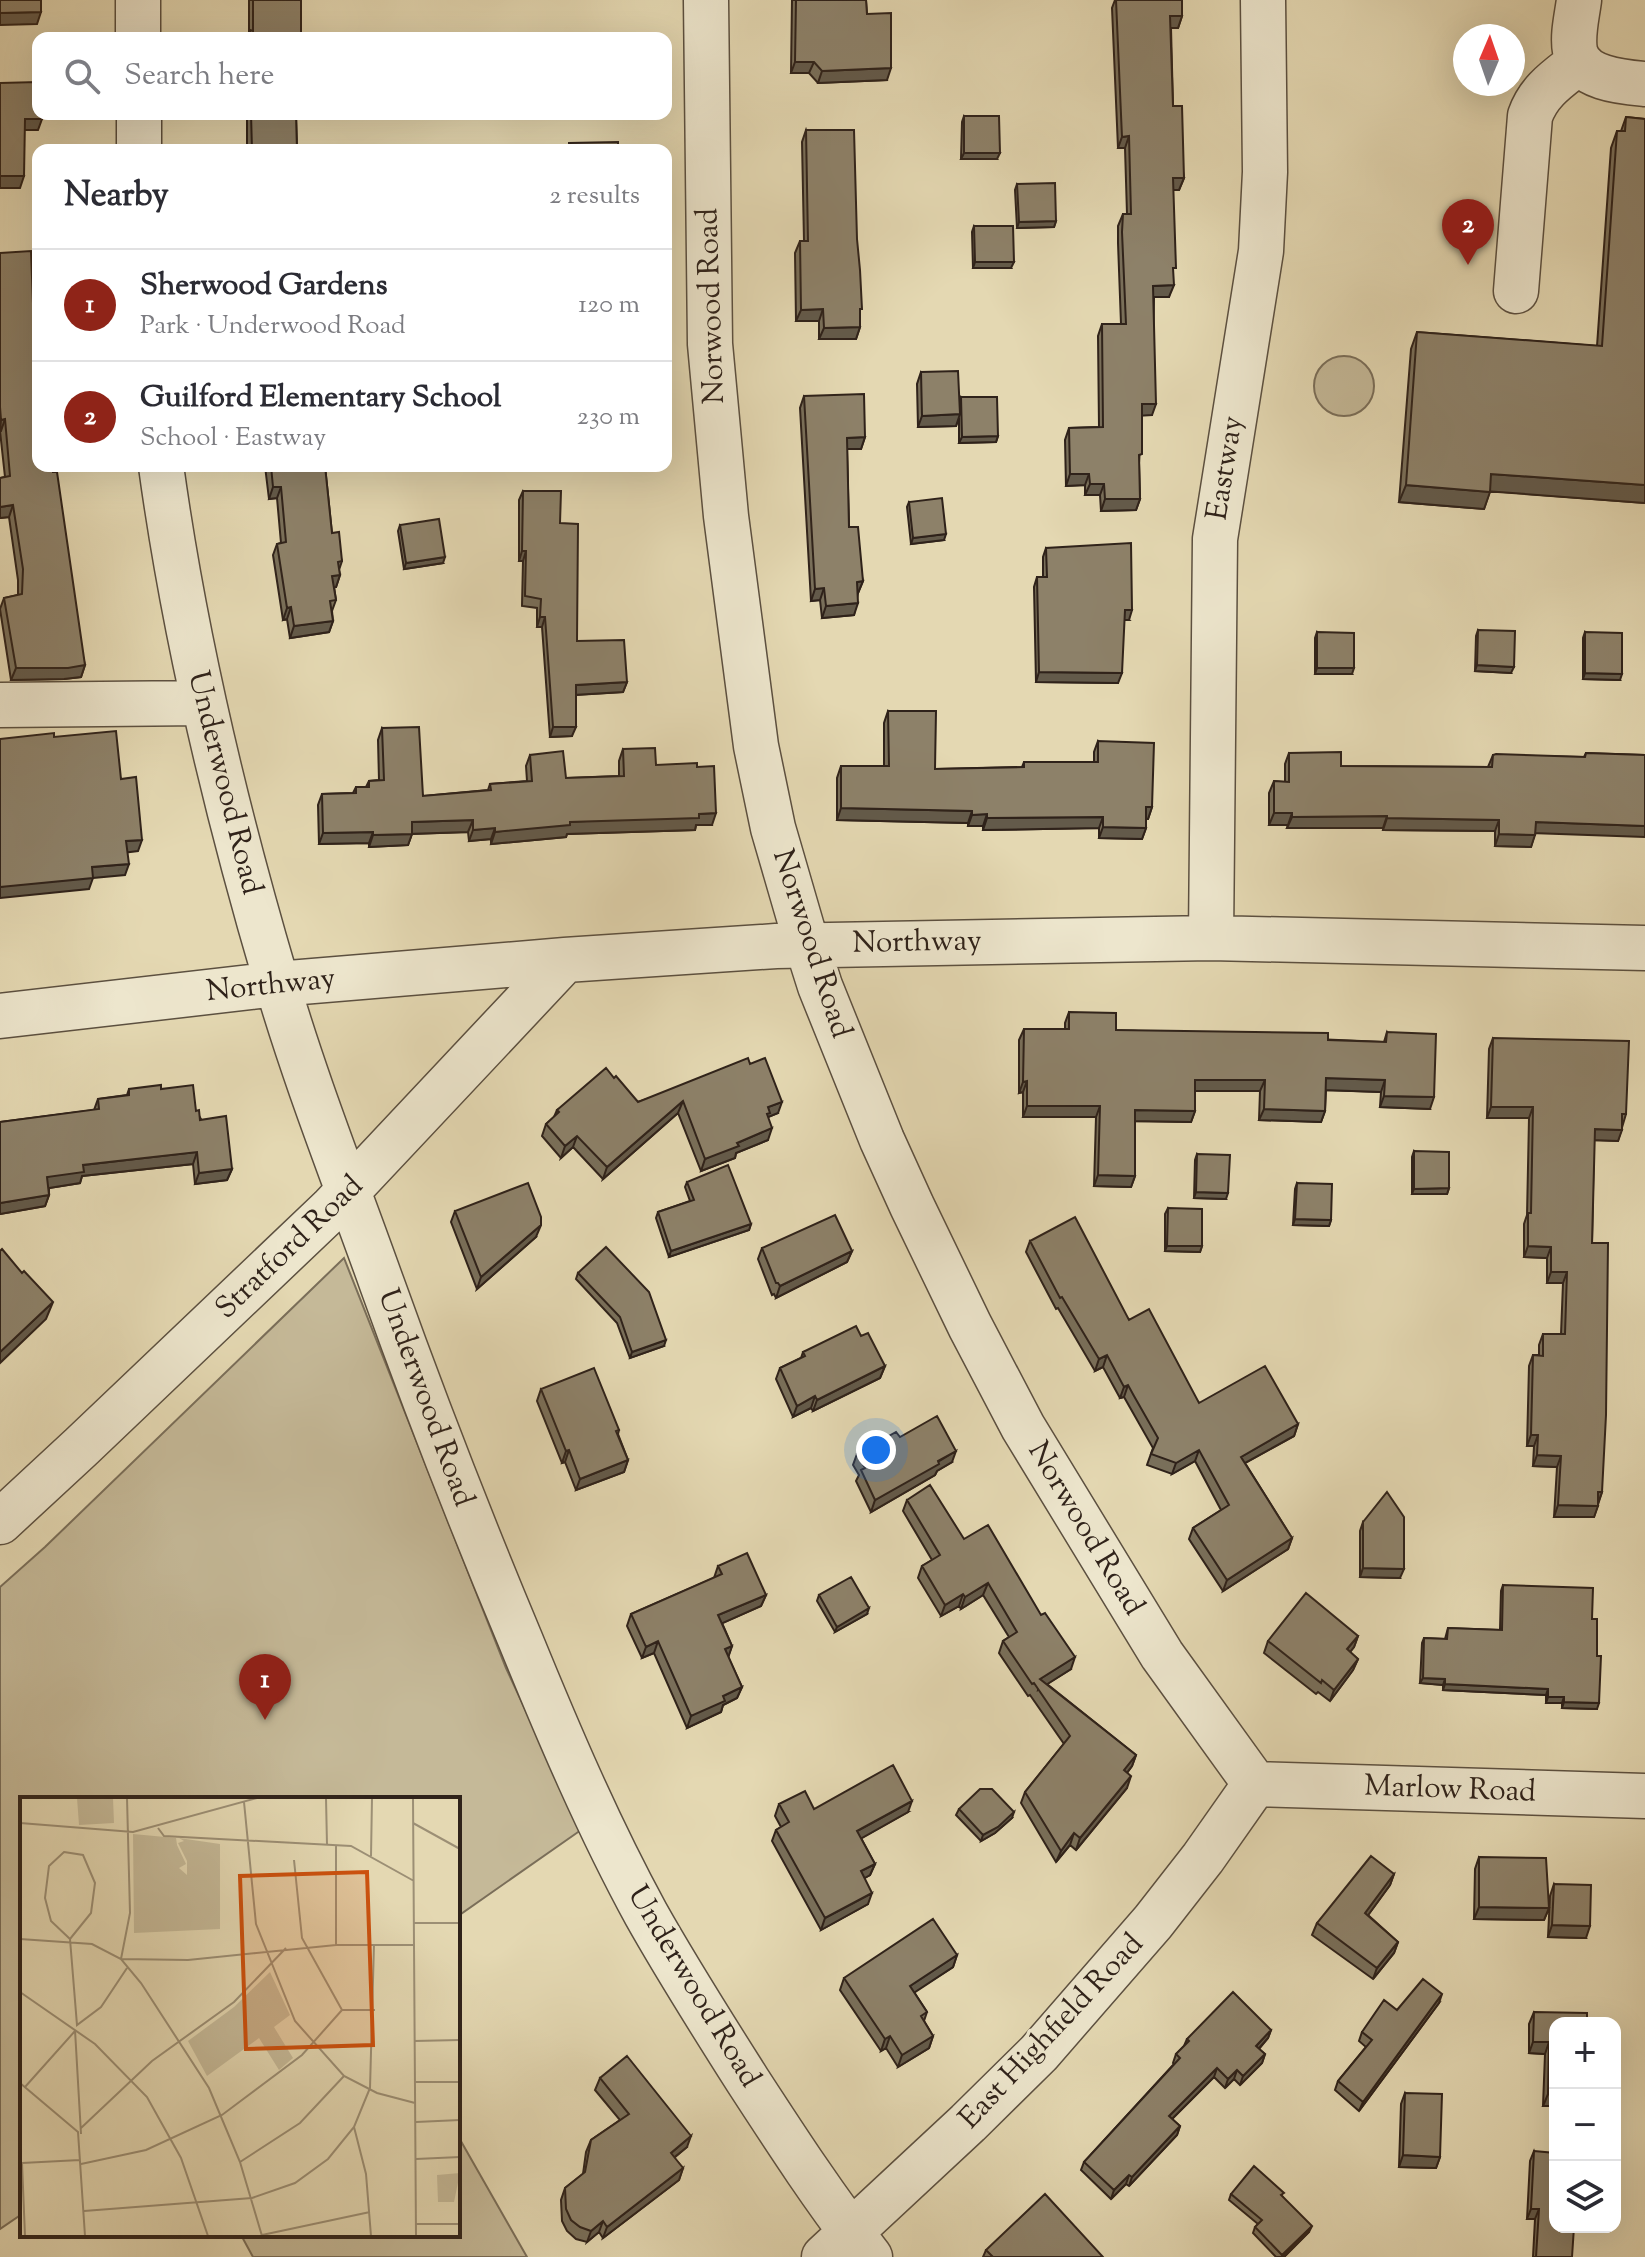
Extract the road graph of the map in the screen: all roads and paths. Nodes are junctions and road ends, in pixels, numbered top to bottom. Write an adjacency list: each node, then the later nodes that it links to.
1 (138, 0): 5 (street)
2 (706, 0): 15 (street, Norwood Road)
3 (1263, 0): 14 (street, Eastway)
4 (1579, 0): 6 (street)
5 (138, 32)
6 (1579, 62): 7 (street); 10 (street)
7 (1645, 84)
8 (139, 120): 9 (street)
9 (139, 144)
10 (1516, 291)
11 (162, 472): 12 (street, Underwood Road)
12 (203, 703): 13 (street); 18 (street, Underwood Road)
13 (0, 705)
14 (1211, 938): 15 (street, Northway); 16 (street, Northway)
15 (807, 945): 17 (street, Northway); 22 (street, Norwood Road)
16 (1645, 948)
17 (565, 960): 18 (street, Northway); 20 (street, Stratford Road)
18 (277, 984): 19 (street, Northway); 20 (street, Underwood Road)
19 (0, 1016)
20 (348, 1192): 21 (street, Stratford Road); 24 (street, Underwood Road)
21 (0, 1522)
22 (1255, 1784): 23 (street, Marlow Road); 24 (street, East Highfield Road)
23 (1645, 1796)
24 (848, 2249)

